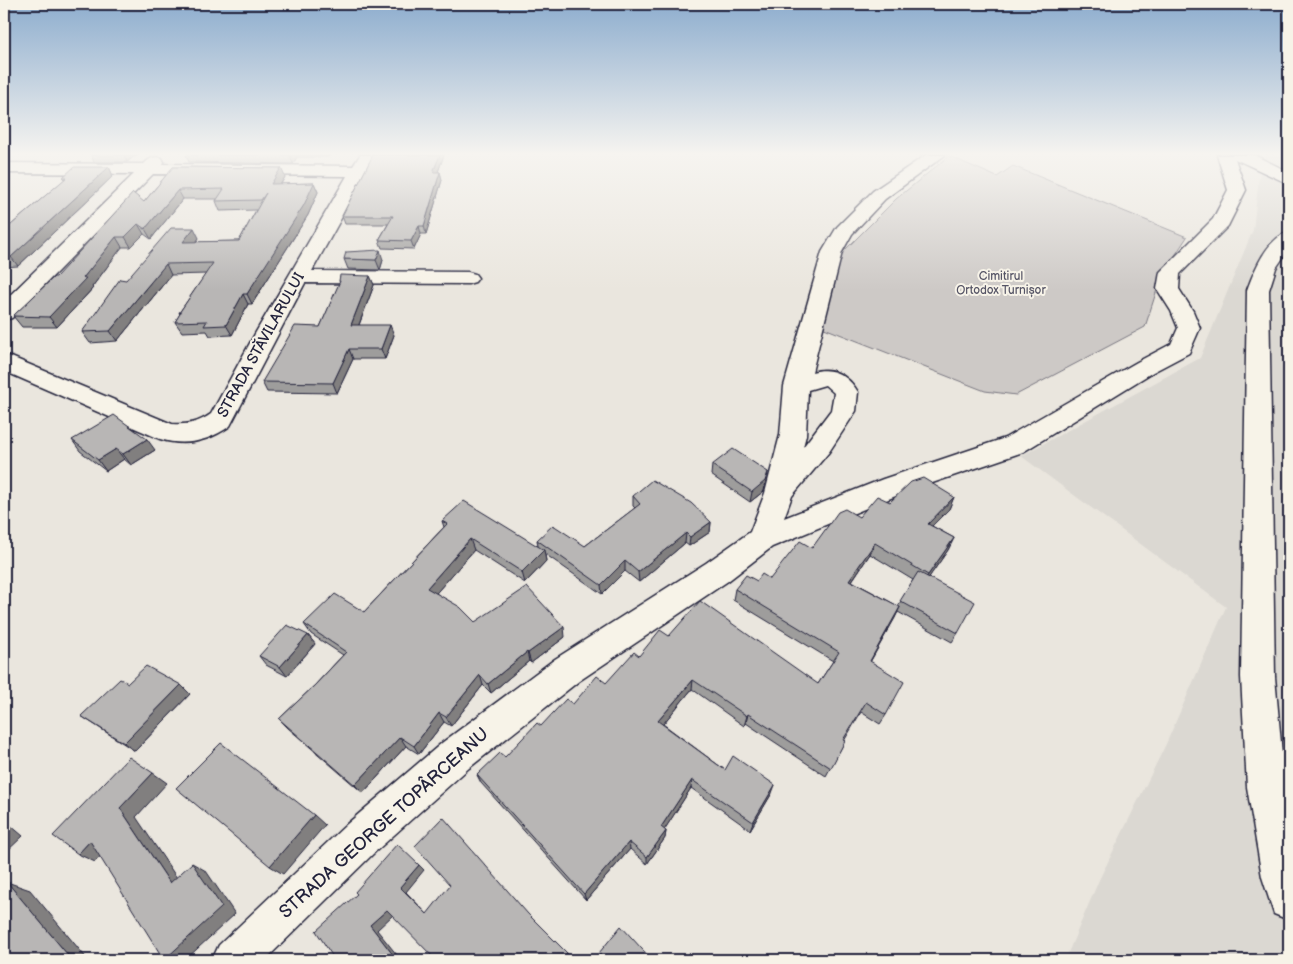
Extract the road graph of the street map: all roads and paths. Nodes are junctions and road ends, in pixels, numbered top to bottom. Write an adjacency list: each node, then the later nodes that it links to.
1 (117, 200): 8 (street)
2 (343, 200): 6 (street, STRADA STĂVILARULUI)
3 (874, 200): 10 (street)
4 (1232, 200): 12 (street, STRADA GEORGE TOPÂRCEANU)
5 (1289, 238): 13 (street)
6 (298, 277): 7 (street); 9 (street, STRADA STĂVILARULUI)
7 (468, 278)
8 (4, 313)
9 (4, 362)
10 (796, 386): 11 (street); 11 (street)
11 (779, 493): 12 (street)
12 (762, 539): 14 (street, STRADA GEORGE TOPÂRCEANU)
13 (1289, 899)
14 (234, 960)

